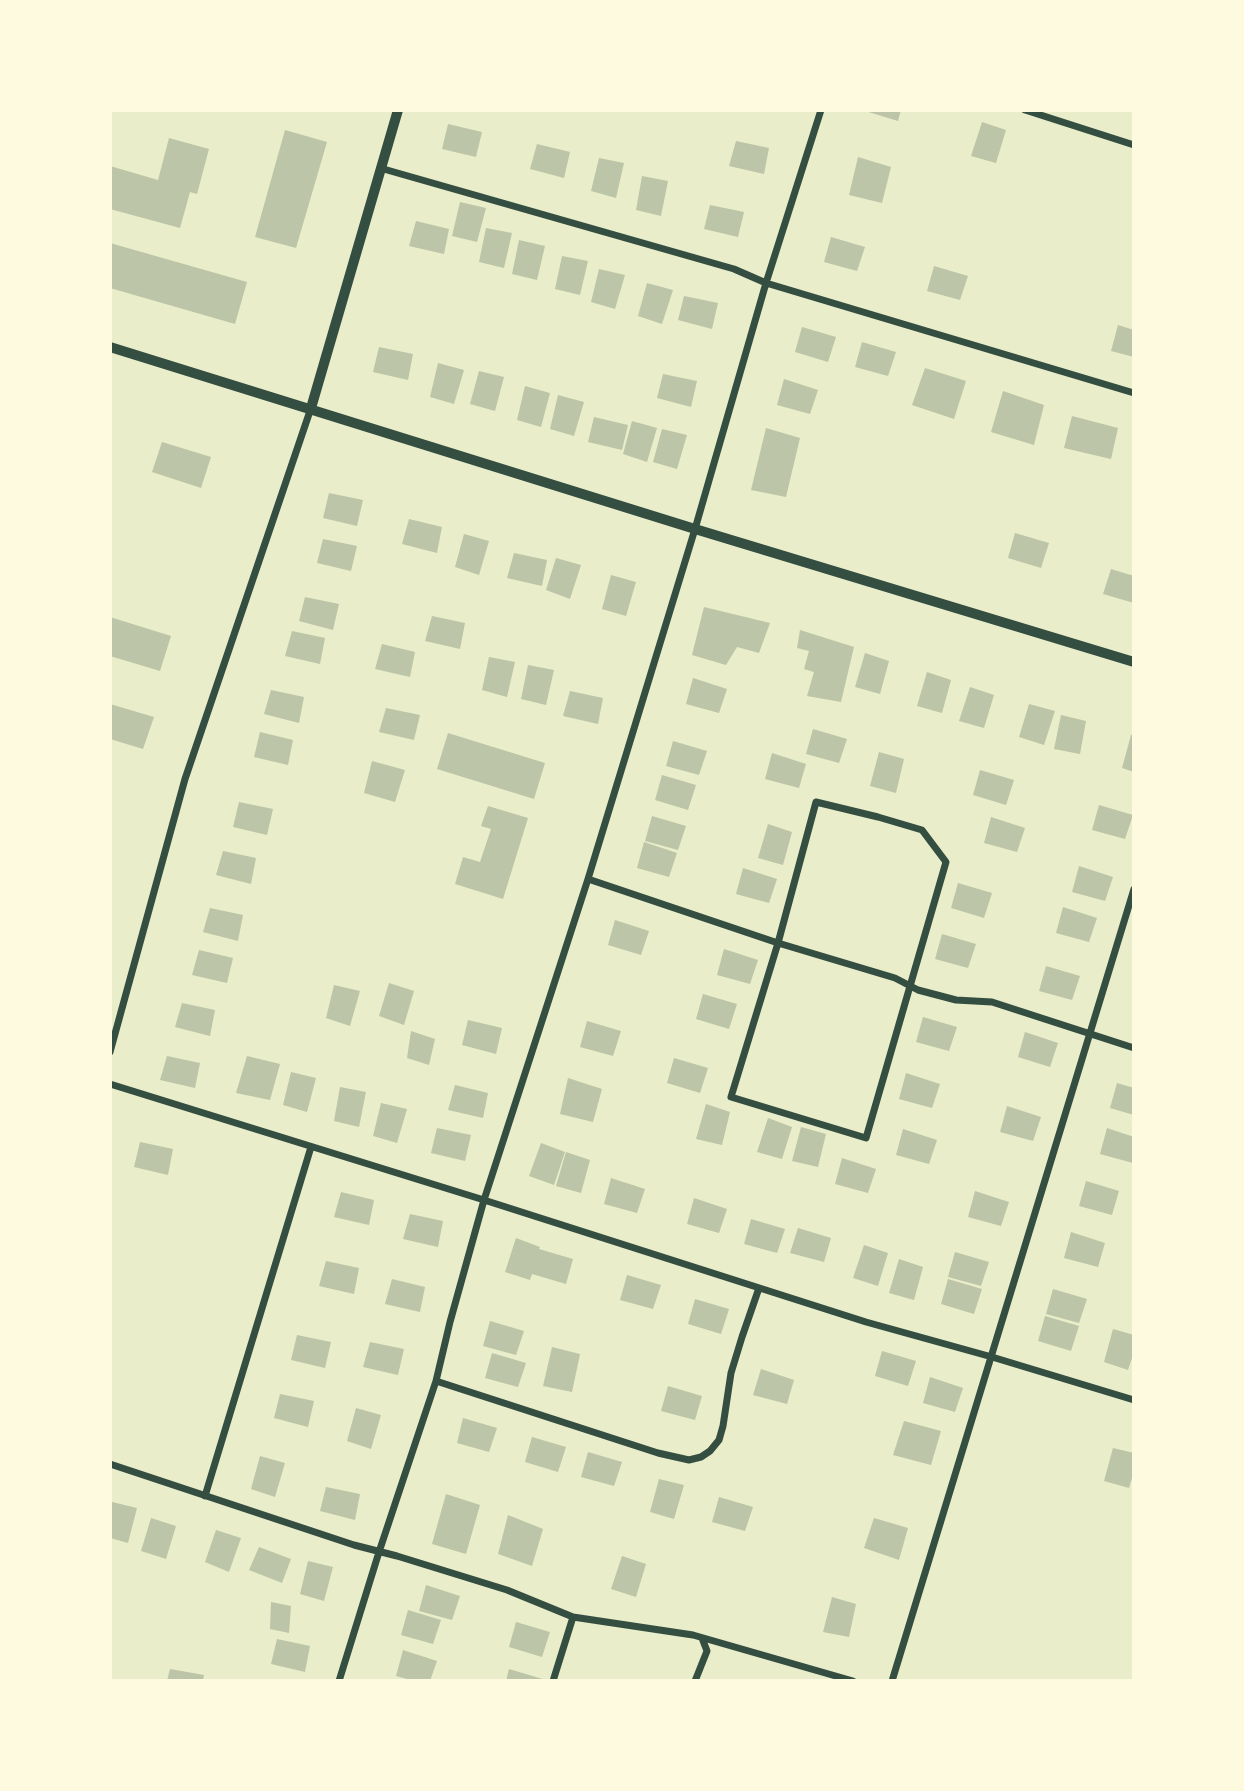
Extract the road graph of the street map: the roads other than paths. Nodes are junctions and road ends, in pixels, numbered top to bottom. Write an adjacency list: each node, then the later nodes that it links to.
1 (398, 110): 5 (street)
2 (821, 110): 6 (street)
3 (1025, 110): 4 (street)
4 (1134, 145)
5 (380, 168): 6 (street); 9 (street)
6 (766, 283): 8 (street); 10 (street)
7 (110, 346): 9 (street)
8 (1134, 393)
9 (311, 408): 10 (street); 18 (street)
10 (695, 529): 11 (street); 12 (street)
11 (1134, 662)
12 (588, 879): 14 (street); 21 (street)
13 (1134, 889): 16 (street)
14 (778, 943): 15 (street); 15 (street); 15 (street)
15 (910, 986): 16 (street)
16 (1090, 1035): 17 (street); 23 (street)
17 (1134, 1048)
18 (110, 1052)
19 (110, 1084): 20 (street)
20 (311, 1147): 21 (street); 27 (street)
21 (484, 1200): 22 (street); 24 (street)
22 (759, 1288): 23 (street); 24 (street)
23 (992, 1357): 25 (street); 35 (street)
24 (436, 1381): 28 (street)
25 (1134, 1400)
26 (110, 1464): 27 (street)
27 (205, 1496): 28 (street)
28 (379, 1552): 29 (street); 31 (street)
29 (573, 1618): 30 (street); 32 (street)
30 (702, 1637): 33 (street); 34 (street)
31 (339, 1681)
32 (553, 1681)
33 (695, 1681)
34 (853, 1681)
35 (892, 1681)

